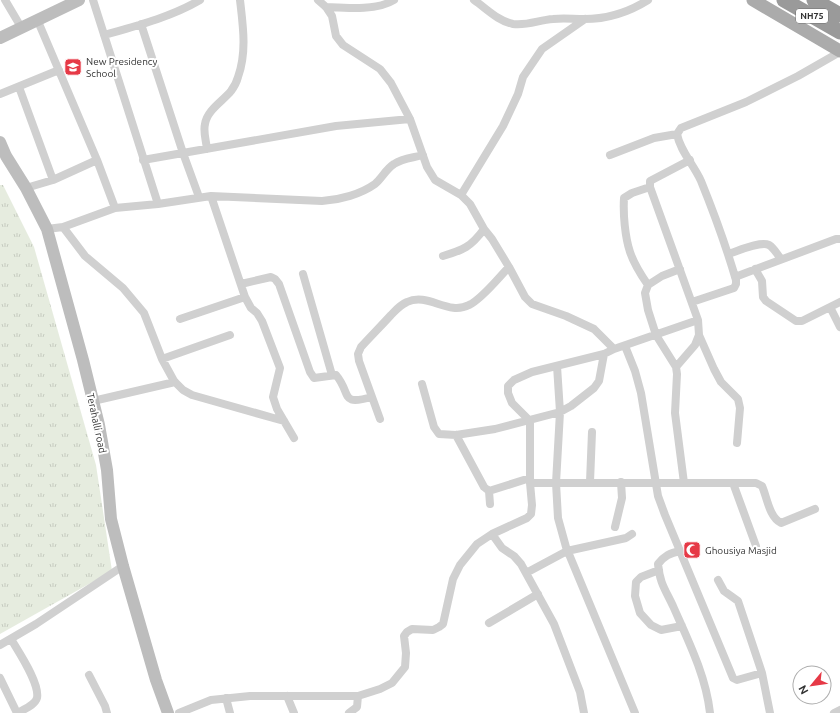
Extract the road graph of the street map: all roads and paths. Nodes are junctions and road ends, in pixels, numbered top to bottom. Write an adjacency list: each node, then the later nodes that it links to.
1 (79, 0): 16 (street)
2 (93, 0): 21 (street)
3 (200, 0): 18 (street)
4 (240, 0): 30 (street)
5 (318, 0): 14 (street)
6 (394, 0): 14 (street)
7 (474, 0): 17 (street)
8 (648, 0): 17 (street)
9 (753, 0): 23 (main road)
10 (784, 0): 20 (highway, NH75)
11 (814, 0): 15 (highway, NH75)
12 (7, 3): 13 (street); 19 (street)
13 (0, 7)
14 (326, 7): 27 (street)
15 (840, 15)
16 (37, 19): 19 (street); 24 (street)
17 (586, 19): 40 (street)
18 (141, 24): 21 (street); 31 (street)
19 (21, 27): 22 (street)
20 (840, 32)
21 (104, 35): 35 (street)
22 (0, 38)
23 (840, 51): 28 (street)
24 (59, 70): 25 (street); 34 (street)
25 (19, 87): 26 (street); 37 (street)
26 (0, 94)
27 (410, 119): 30 (street); 32 (street)
28 (677, 134): 33 (street); 36 (street)
29 (0, 142): 39 (street, Terahalli road)
30 (207, 149): 31 (street)
31 (182, 153): 35 (street); 42 (street)
32 (424, 155): 40 (street); 41 (street)
33 (610, 156)
34 (97, 160): 37 (street); 44 (street)
35 (144, 160): 43 (street)
36 (690, 160): 38 (street); 49 (street)
37 (53, 180): 39 (street)
38 (650, 187): 53 (street); 58 (street)
39 (26, 188): 46 (street, Terahalli road)
40 (461, 195): 47 (street)
41 (211, 196): 42 (street); 57 (street)
42 (199, 197): 43 (street)
43 (158, 204): 44 (street)
44 (115, 208): 45 (street)
45 (63, 227): 46 (street); 72 (street)
46 (47, 229): 79 (street, Terahalli road)
47 (484, 229): 50 (street); 52 (street)
48 (840, 239): 51 (street)
49 (728, 254): 51 (street); 56 (street)
50 (443, 256)
51 (781, 259): 54 (street)
52 (509, 267): 70 (street); 78 (street)
53 (680, 269): 58 (street); 60 (street)
54 (755, 269): 56 (street); 62 (street)
55 (303, 274): 75 (street)
56 (735, 277): 60 (street)
57 (241, 284): 59 (street); 75 (street)
58 (648, 286): 67 (street)
59 (245, 297): 63 (street); 82 (street)
60 (692, 302): 64 (street)
61 (840, 302): 62 (street)
62 (830, 307): 65 (street)
63 (180, 319)
64 (698, 320): 67 (street); 68 (street)
65 (840, 327)
66 (230, 335): 72 (street)
67 (656, 335): 69 (street); 74 (street)
68 (699, 335): 74 (street); 87 (street)
69 (625, 346): 70 (street); 91 (street)
70 (614, 349): 71 (street)
71 (604, 354): 73 (street); 80 (street)
72 (162, 359): 76 (street)
73 (557, 366): 80 (street); 83 (street)
74 (676, 367): 93 (street)
75 (332, 375): 78 (street)
76 (175, 382): 79 (street); 82 (street)
77 (422, 384): 85 (street)
78 (372, 398): 81 (street)
79 (93, 401): 104 (street, Terahalli road)
80 (560, 412): 83 (street); 92 (street)
81 (380, 419)
82 (284, 421): 86 (street)
83 (530, 421): 85 (street); 88 (street)
84 (592, 432): 89 (street)
85 (456, 435): 95 (street)
86 (294, 438)
87 (737, 443)
88 (530, 481): 92 (street); 95 (street); 99 (street)
89 (590, 482): 90 (street); 92 (street)
90 (621, 482): 91 (street); 98 (street)
91 (656, 482): 93 (street); 103 (street)
92 (556, 483): 102 (street)
93 (684, 483): 94 (street)
94 (733, 483): 97 (street); 101 (street)
95 (489, 491): 96 (street)
96 (490, 504)
97 (815, 508)
98 (615, 527)
99 (492, 534): 106 (street); 117 (street)
100 (632, 534): 102 (street)
101 (756, 546)
102 (567, 551): 106 (street); 128 (street)
103 (680, 551): 105 (street); 113 (street)
104 (123, 566): 111 (street); 122 (street, Terahalli road)
105 (659, 570): 110 (street); 110 (street)
106 (526, 573): 108 (street)
107 (718, 580): 113 (street)
108 (538, 594): 109 (street); 127 (street)
109 (488, 623)
110 (682, 626): 129 (street)
111 (11, 639): 112 (street); 120 (street)
112 (0, 645)
113 (762, 673): 130 (street)
114 (89, 675): 121 (street)
115 (0, 678): 120 (street)
116 (288, 696): 117 (street); 118 (street); 125 (street)
117 (358, 696): 126 (street)
118 (226, 698): 123 (street); 124 (street)
119 (840, 710): 131 (street)
120 (18, 713)
121 (107, 713)
122 (168, 713)
123 (179, 713)
124 (230, 713)
125 (294, 713)
126 (349, 713)
127 (584, 713)
128 (635, 713)
129 (710, 713)
130 (770, 713)
131 (834, 713)

